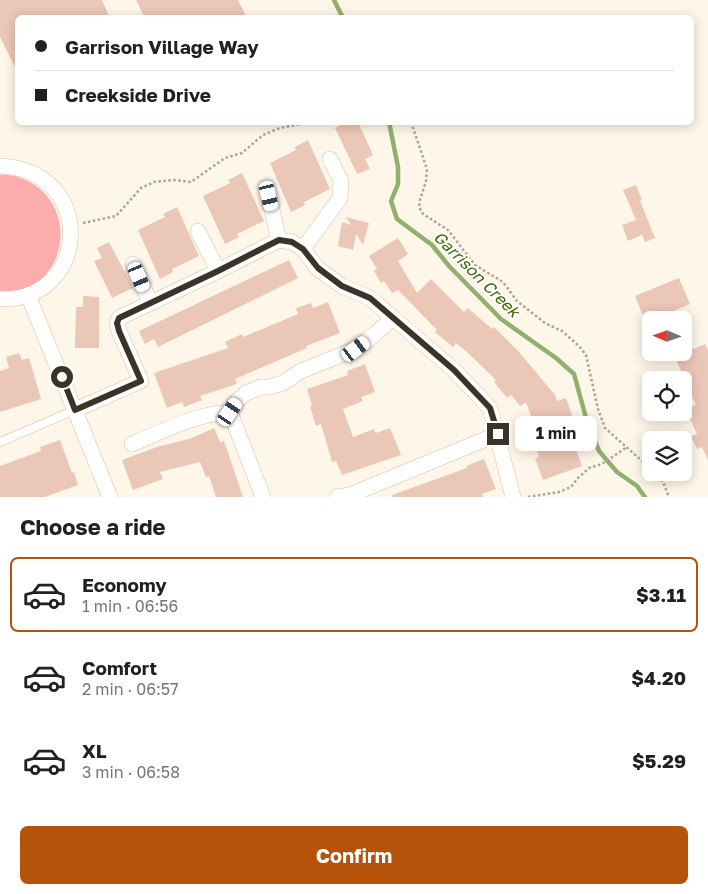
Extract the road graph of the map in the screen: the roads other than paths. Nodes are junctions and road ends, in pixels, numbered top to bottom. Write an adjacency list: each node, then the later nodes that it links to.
1 (330, 159): 6 (street)
2 (0, 166): 9 (street)
3 (269, 196): 5 (street)
4 (198, 231): 8 (street)
5 (279, 240): 6 (street); 8 (street)
6 (303, 249): 12 (street)
7 (133, 264): 11 (street)
8 (218, 271): 11 (street)
9 (28, 295): 10 (street); 13 (street)
10 (0, 299)
11 (150, 302): 13 (street)
12 (393, 318): 14 (street); 15 (street)
13 (75, 410): 16 (lane); 18 (street)
14 (230, 412): 17 (street); 19 (street)
15 (498, 434): 20 (street); 21 (street)
16 (0, 442)
17 (132, 444)
18 (104, 495)
19 (263, 496)
20 (336, 496)
21 (513, 496)

